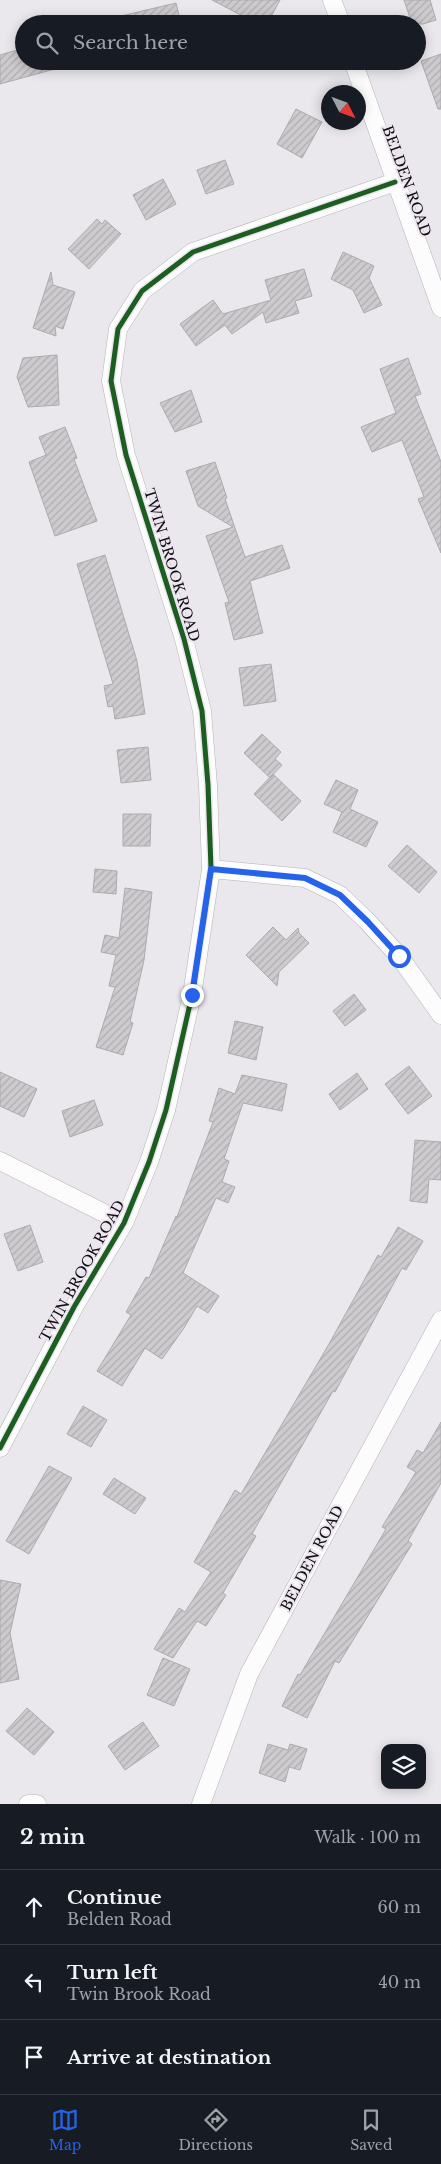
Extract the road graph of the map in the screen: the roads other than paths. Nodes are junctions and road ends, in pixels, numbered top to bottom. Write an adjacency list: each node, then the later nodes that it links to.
1 (332, 0): 2 (street)
2 (338, 15)
3 (356, 70): 4 (street, BELDEN ROAD)
4 (395, 182): 5 (street, BELDEN ROAD); 6 (street, TWIN BROOK ROAD)
5 (441, 308)
6 (211, 869): 7 (street); 9 (street, TWIN BROOK ROAD)
7 (441, 1015)
8 (0, 1161): 9 (street)
9 (124, 1223): 11 (street, TWIN BROOK ROAD)
10 (441, 1320): 14 (street, BELDEN ROAD)
11 (0, 1448)
12 (28, 1804): 13 (street)
13 (37, 1804)
14 (201, 1804)

